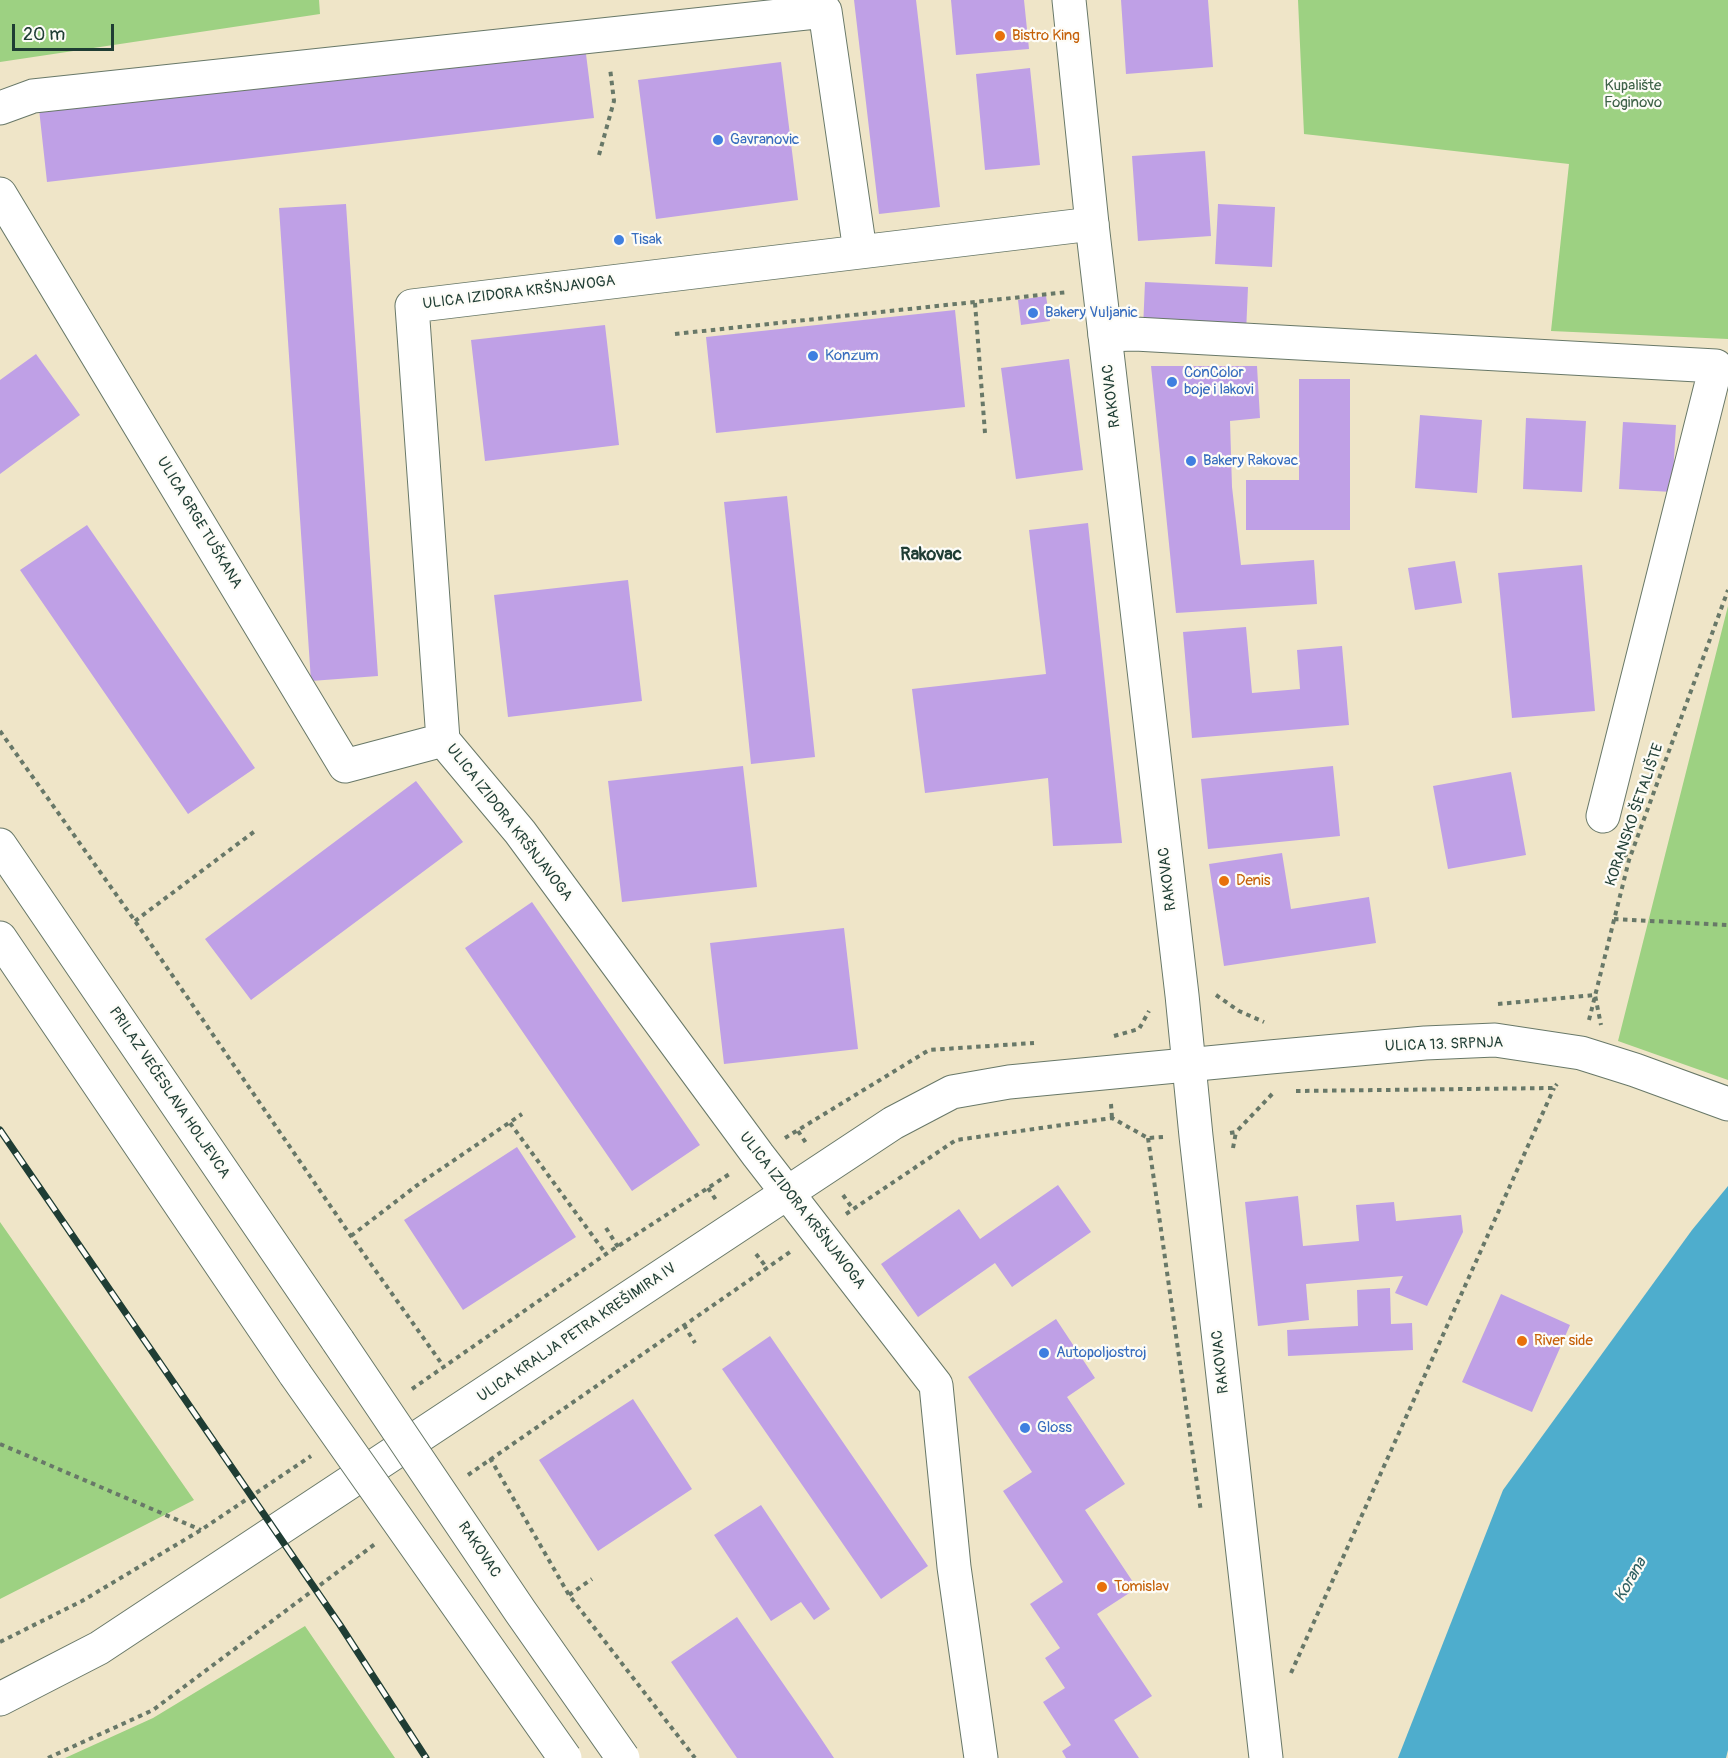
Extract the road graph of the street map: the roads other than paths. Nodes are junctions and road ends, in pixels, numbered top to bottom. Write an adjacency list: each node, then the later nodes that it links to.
1 (1069, 0): 4 (main road, RAKOVAC)
2 (0, 108): 5 (main road)
3 (0, 194): 7 (main road, ULICA GRGE TUŠKANA)
4 (1092, 224): 5 (main road, ULICA IZIDORA KRŠNJAVOGA); 6 (main road, RAKOVAC)
5 (860, 251): 7 (main road, ULICA IZIDORA KRŠNJAVOGA)
6 (1105, 335): 8 (main road); 11 (main road, RAKOVAC)
7 (443, 740): 13 (main road, ULICA IZIDORA KRŠNJAVOGA)
8 (1603, 816)
9 (0, 845): 14 (main road, PRILAZ VEĆESLAVA HOLJEVCA)
10 (0, 938): 16 (main road, bridge)
11 (1188, 1064): 12 (main road, ULICA 13. SRPNJA); 13 (main road, ULICA KRALJA PETRA KREŠIMIRA IV); 19 (main road, RAKOVAC)
12 (1728, 1104)
13 (787, 1193): 15 (main road, ULICA KRALJA PETRA KREŠIMIRA IV); 18 (main road, ULICA IZIDORA KRŠNJAVOGA)
14 (338, 1341): 17 (main road, RAKOVAC, bridge)
15 (0, 1699)
16 (565, 1758)
17 (623, 1758)
18 (981, 1758)
19 (1266, 1758)

